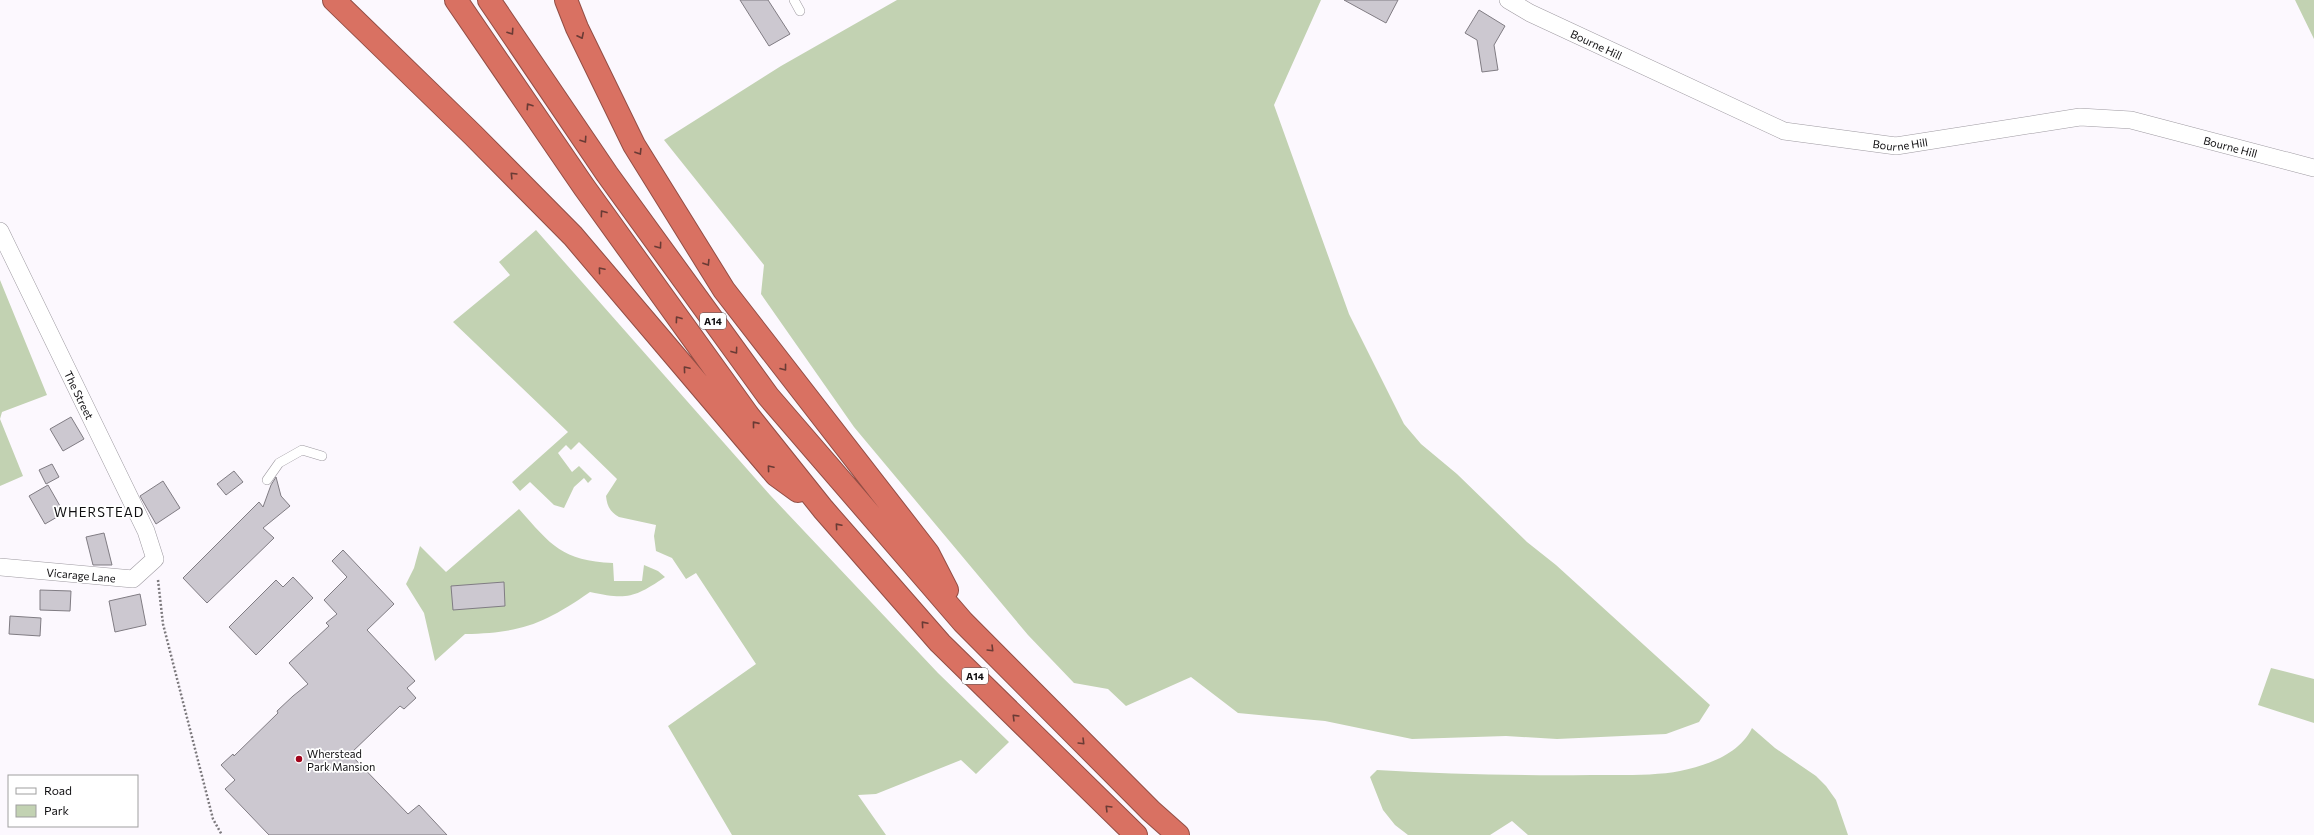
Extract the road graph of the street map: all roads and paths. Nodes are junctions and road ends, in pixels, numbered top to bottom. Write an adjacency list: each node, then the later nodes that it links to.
1 (334, 0): 12 (highway, A14, one-way to 1)
2 (456, 0): 12 (highway, A14, one-way to 2)
3 (489, 0): 15 (highway, A14, one-way to 15)
4 (566, 0): 15 (highway, A14, one-way to 15)
5 (794, 0): 7 (lane)
6 (1508, 0): 8 (street, Bourne Hill)
7 (800, 11)
8 (2314, 168)
9 (0, 232): 13 (street, The Street)
10 (322, 456): 11 (lane)
11 (267, 480)
12 (823, 509): 17 (highway, A14, one-way to 12)
13 (155, 560): 14 (street, Vicarage Lane); 16 (path)
14 (0, 567)
15 (963, 622): 18 (highway, A14, one-way to 18)
16 (222, 835)
17 (1136, 835)
18 (1178, 835)

